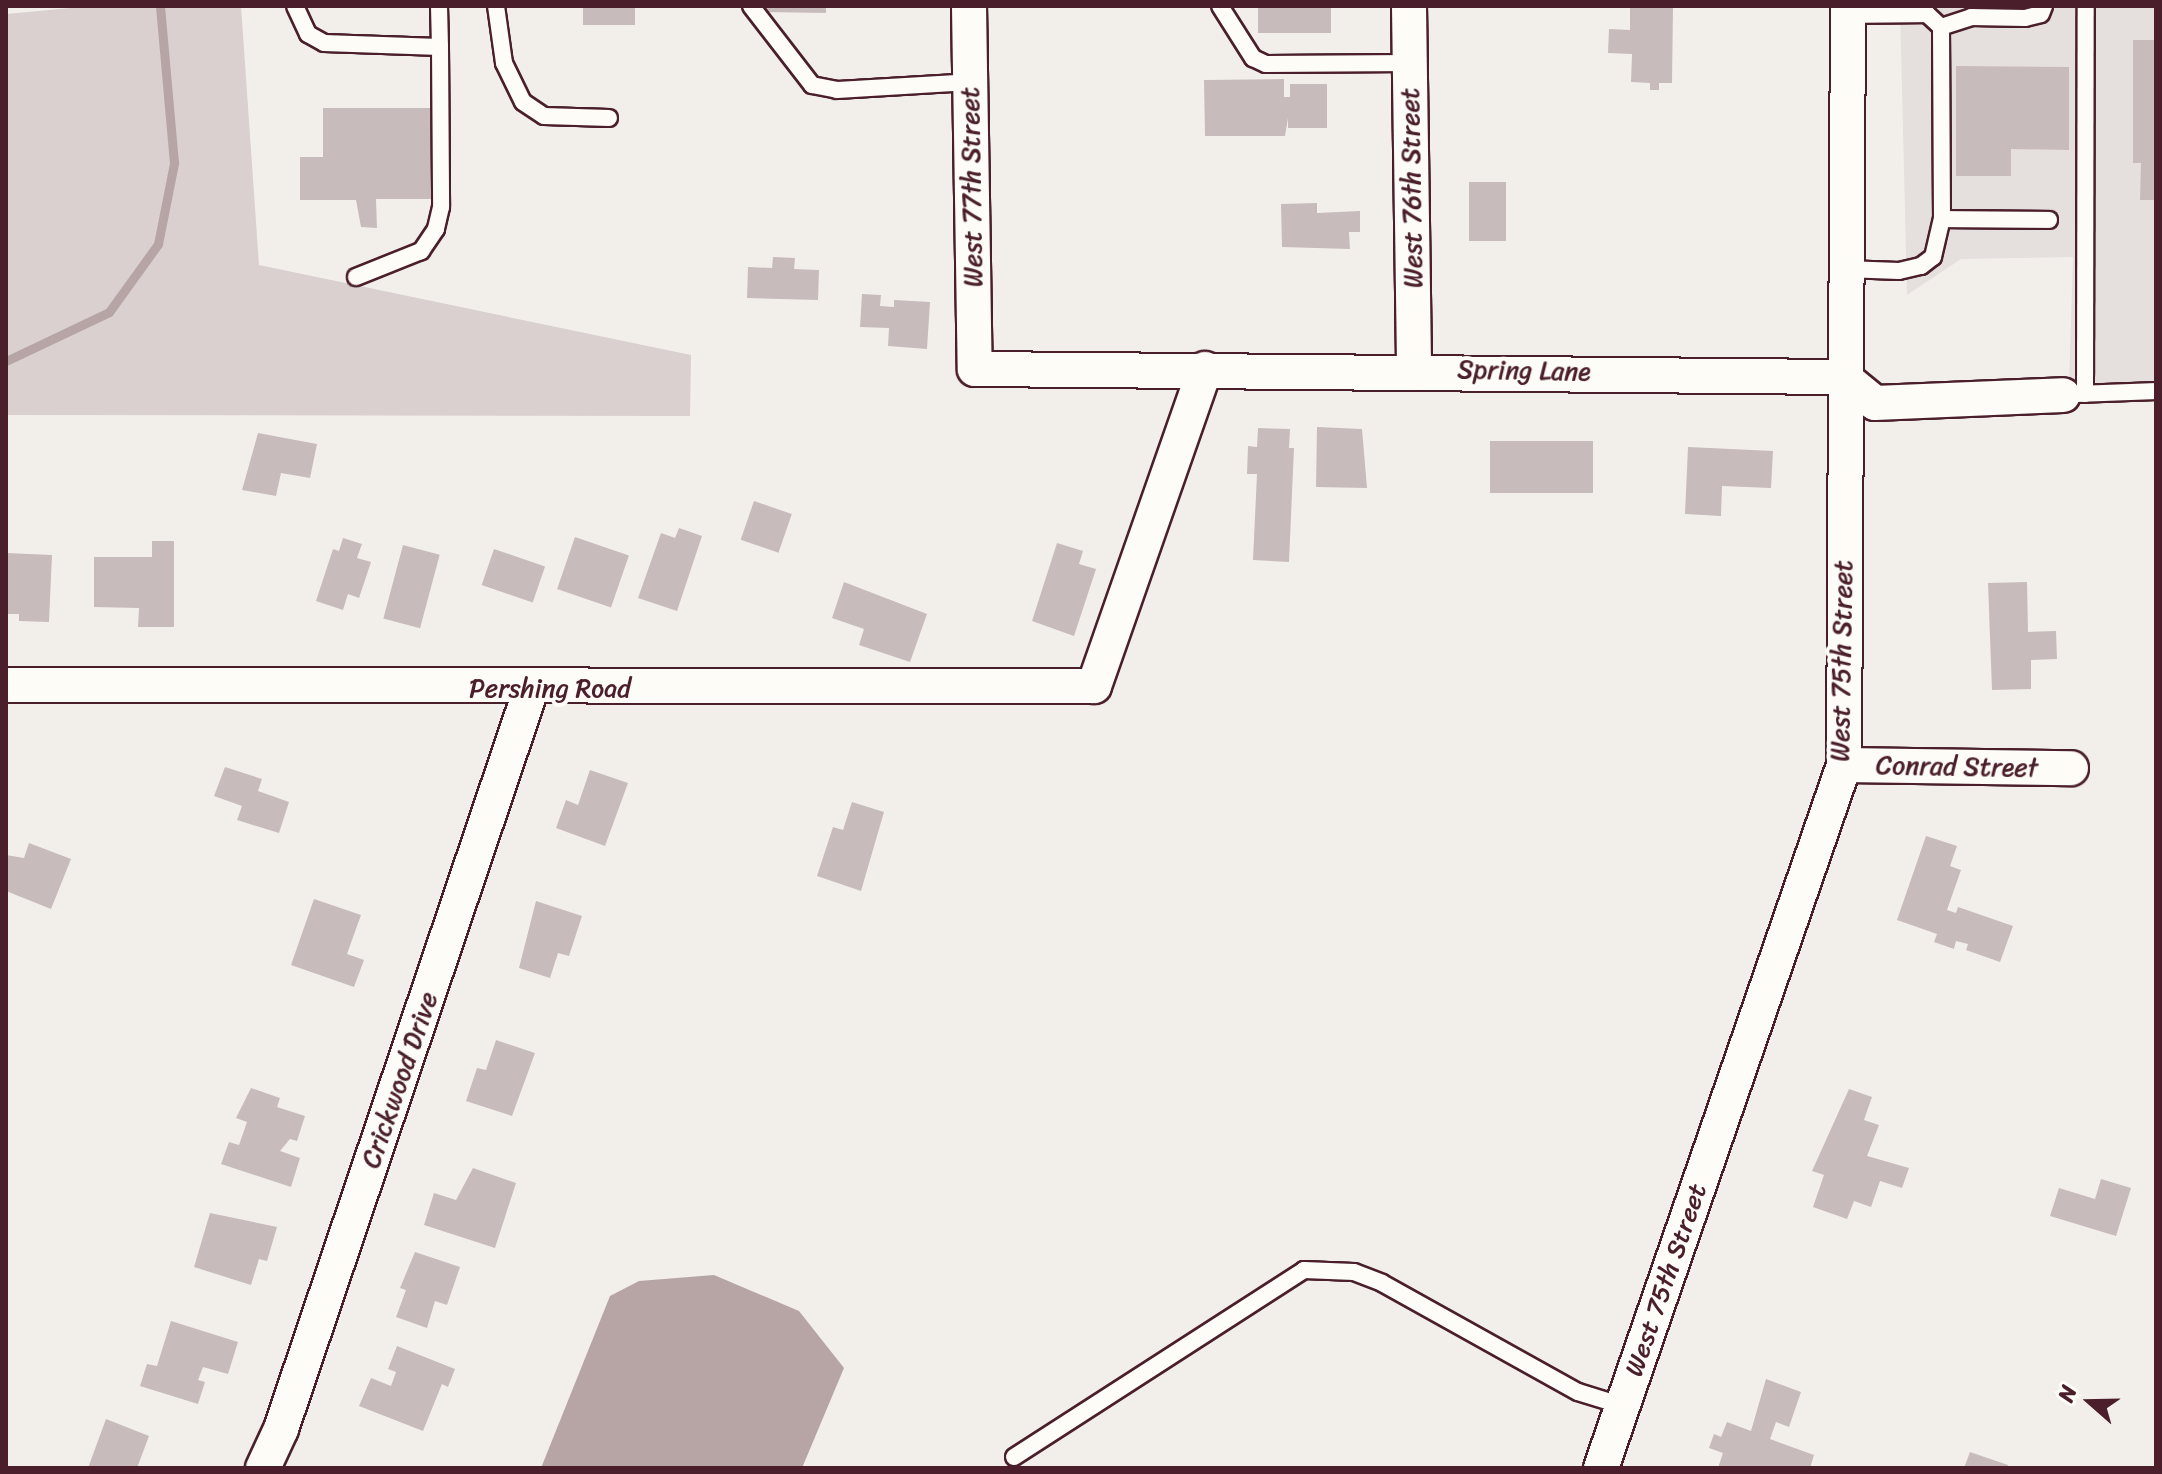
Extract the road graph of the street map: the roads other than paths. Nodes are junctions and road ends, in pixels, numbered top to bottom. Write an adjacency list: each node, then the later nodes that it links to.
1 (295, 6): 12 (lane)
2 (439, 6): 12 (lane)
3 (496, 6): 15 (lane)
4 (751, 6): 14 (lane)
5 (969, 6): 14 (street, West 77th Street)
6 (1220, 6): 13 (lane)
7 (1409, 6): 13 (street, West 76th Street)
8 (2044, 6): 11 (lane)
9 (2086, 6): 25 (lane)
10 (1848, 10): 11 (lane); 18 (street, West 75th Street)
11 (1941, 27): 16 (lane)
12 (440, 47): 19 (lane)
13 (1410, 63): 22 (street, West 76th Street)
14 (970, 82): 20 (street, West 77th Street)
15 (609, 118)
16 (1942, 219): 17 (lane); 18 (lane)
17 (2049, 220)
18 (1845, 269): 23 (street, West 75th Street)
19 (356, 277)
20 (975, 369): 21 (street, Spring Lane)
21 (1205, 369): 22 (street, Spring Lane); 27 (street, Pershing Road)
22 (1414, 369): 23 (street, Spring Lane)
23 (1843, 377): 25 (street); 28 (street, West 75th Street)
24 (2156, 391): 25 (lane)
25 (2074, 394)
26 (6, 685): 27 (street, Pershing Road)
27 (531, 689): 32 (street, Crickwood Drive)
28 (1844, 765): 29 (street, Conrad Street); 30 (street, West 75th Street)
29 (2071, 768)
30 (1623, 1406): 31 (lane); 33 (street, West 75th Street)
31 (1014, 1457)
32 (263, 1468)
33 (1601, 1468)

